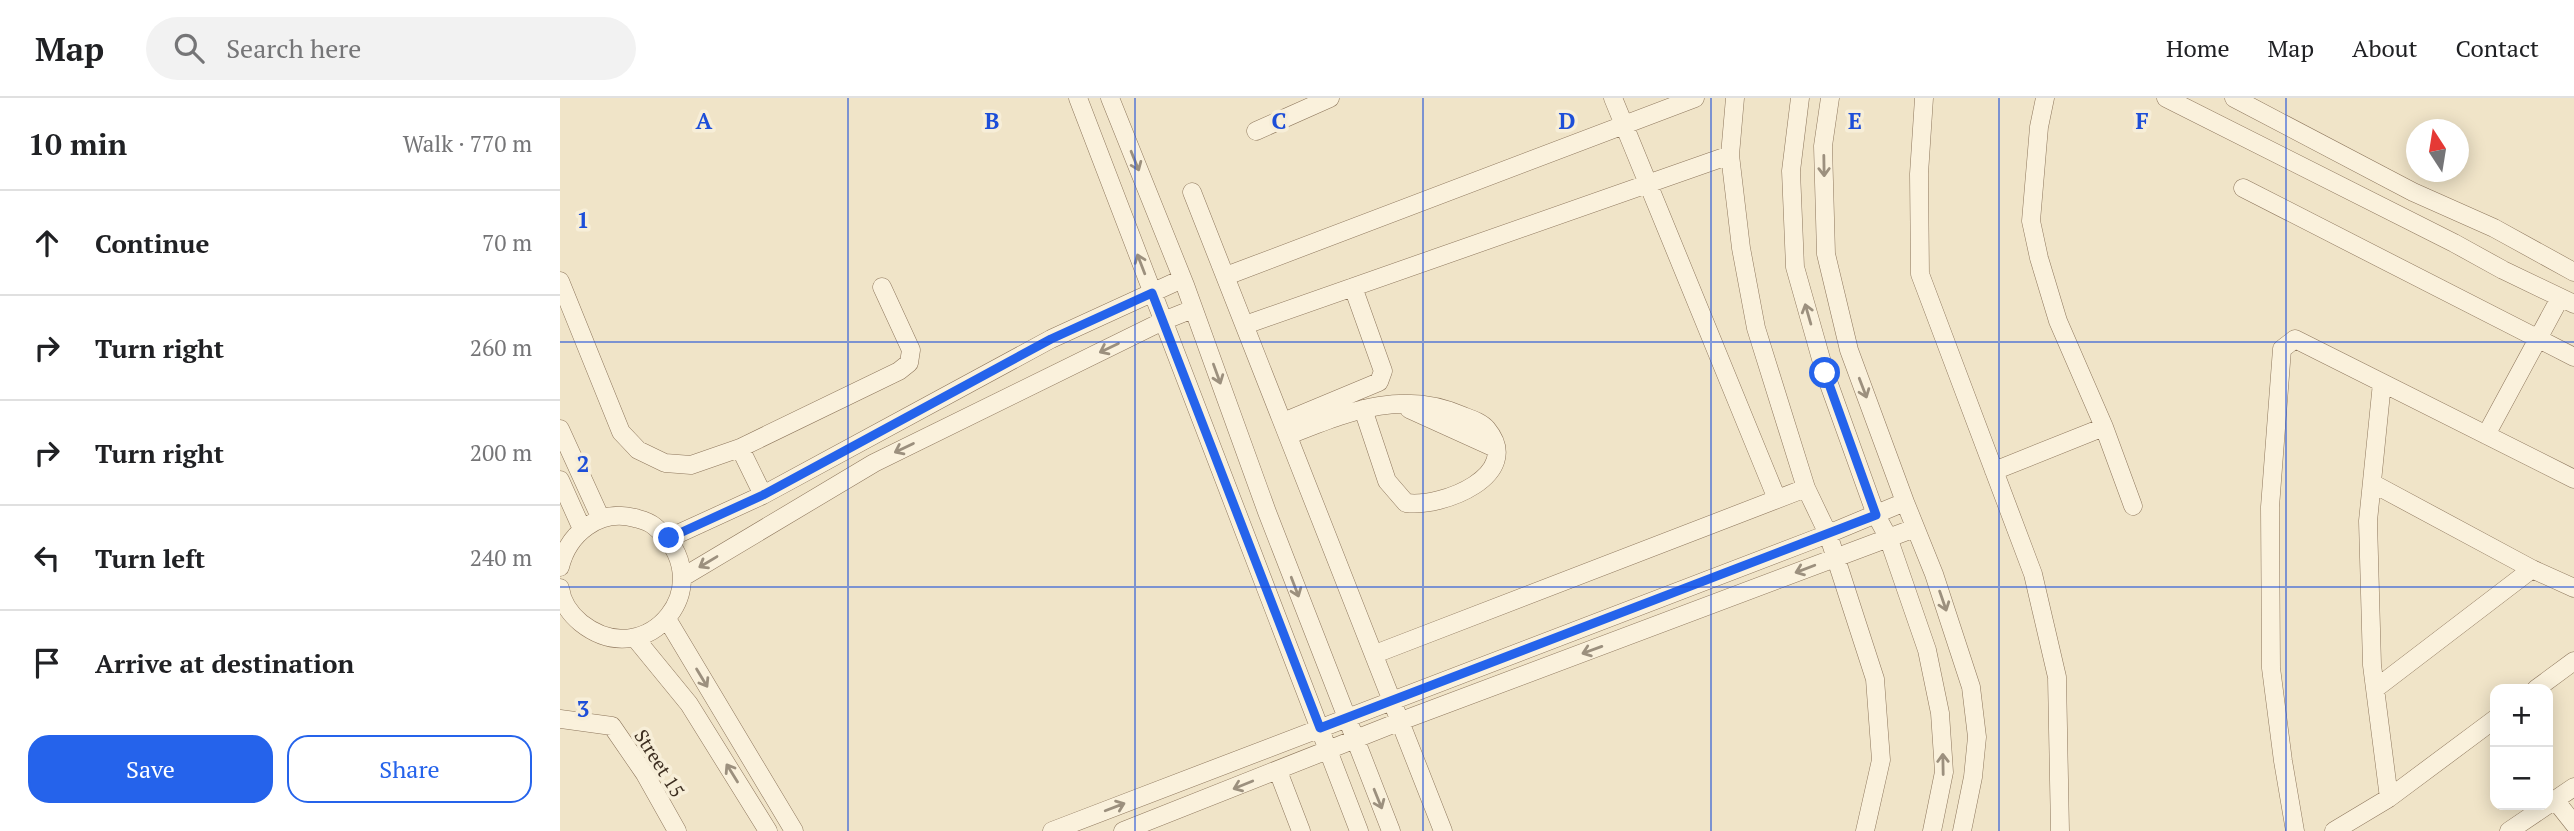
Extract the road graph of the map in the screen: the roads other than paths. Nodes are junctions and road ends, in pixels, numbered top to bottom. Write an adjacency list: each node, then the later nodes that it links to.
1 (1078, 98): 25 (street, one-way to 1)
2 (1110, 98): 21 (street, one-way to 21)
3 (1330, 98): 14 (street)
4 (1613, 98): 13 (street)
5 (1695, 98): 13 (street)
6 (1735, 98): 15 (street)
7 (1800, 98): 48 (street, one-way to 7)
8 (1830, 98): 46 (street, one-way to 46)
9 (1924, 98): 39 (street)
10 (2045, 98): 34 (street)
11 (2166, 98): 26 (street)
12 (2234, 98): 19 (street)
13 (1623, 125): 16 (street); 20 (street)
14 (1256, 131)
15 (1730, 155): 16 (street); 43 (street)
16 (1650, 183): 24 (street); 45 (street)
17 (2243, 188): 30 (street)
18 (1192, 192): 20 (street)
19 (2574, 272)
20 (1226, 276): 29 (street)
21 (1182, 279): 25 (street); 27 (street)
22 (560, 281): 38 (street)
23 (882, 287): 38 (street)
24 (1353, 287): 29 (street); 36 (street)
25 (1152, 293): 28 (street); 44 (street)
26 (2567, 301): 30 (street)
27 (1193, 309): 28 (street); 71 (street, one-way to 71)
28 (1163, 321): 58 (street, one-way to 58); 74 (street)
29 (1245, 325): 36 (street)
30 (2538, 339): 31 (street); 37 (street)
31 (2574, 357)
32 (2382, 383): 37 (street); 42 (street); 95 (street)
33 (1363, 409): 33 (street); 36 (street)
34 (2104, 427): 39 (street); 47 (street)
35 (560, 429): 49 (street)
36 (1286, 429): 65 (street)
37 (2486, 435): 40 (street)
38 (740, 449): 44 (street)
39 (1994, 471): 94 (street)
40 (2574, 479)
41 (560, 480): 51 (street)
42 (2372, 483): 57 (street); 68 (street)
43 (1806, 488): 45 (street); 52 (street)
44 (763, 495): 54 (street)
45 (1777, 499): 65 (street)
46 (1905, 502): 48 (street); 50 (street)
47 (2133, 506)
48 (1876, 515): 52 (street); 53 (street)
49 (601, 519): 51 (street); 54 (street)
50 (1915, 528): 53 (street); 93 (street, one-way to 93)
51 (582, 529): 56 (street)
52 (1828, 534): 55 (street); 69 (street)
53 (1888, 537): 55 (street); 92 (street, one-way to 53)
54 (669, 538): 58 (street)
55 (1835, 557): 72 (street, one-way to 72); 91 (street)
56 (560, 567)
57 (2532, 569): 60 (street); 68 (street)
58 (683, 577): 62 (street)
59 (560, 588): 61 (street)
60 (2574, 588)
61 (560, 594): 63 (street)
62 (667, 619): 64 (street); 84 (street, one-way to 84)
63 (566, 620): 64 (street)
64 (635, 638): 83 (street, one-way to 64)
65 (1375, 654): 69 (street)
66 (2574, 661): 67 (street)
67 (2543, 684)
68 (2375, 689): 79 (street)
69 (1393, 701): 71 (street); 72 (street)
70 (560, 719): 82 (street, Street 15)
71 (1346, 720): 74 (street); 75 (street)
72 (1401, 721): 75 (street); 90 (street)
73 (2490, 723): 79 (street)
74 (1320, 728): 76 (street); 85 (street, one-way to 74)
75 (1354, 740): 76 (street); 89 (street, one-way to 89)
76 (1328, 750): 77 (street); 88 (street)
77 (1278, 771): 86 (street, one-way to 86); 87 (street)
78 (2574, 787): 80 (street)
79 (2389, 798): 96 (street)
80 (2555, 800): 81 (street); 97 (street)
81 (2574, 824)
82 (677, 831)
83 (768, 831)
84 (794, 831)
85 (1052, 831)
86 (1123, 831)
87 (1301, 831)
88 (1359, 831)
89 (1391, 831)
90 (1443, 831)
91 (1865, 831)
92 (1932, 831)
93 (1962, 831)
94 (2060, 831)
95 (2295, 831)
96 (2334, 831)
97 (2509, 831)

